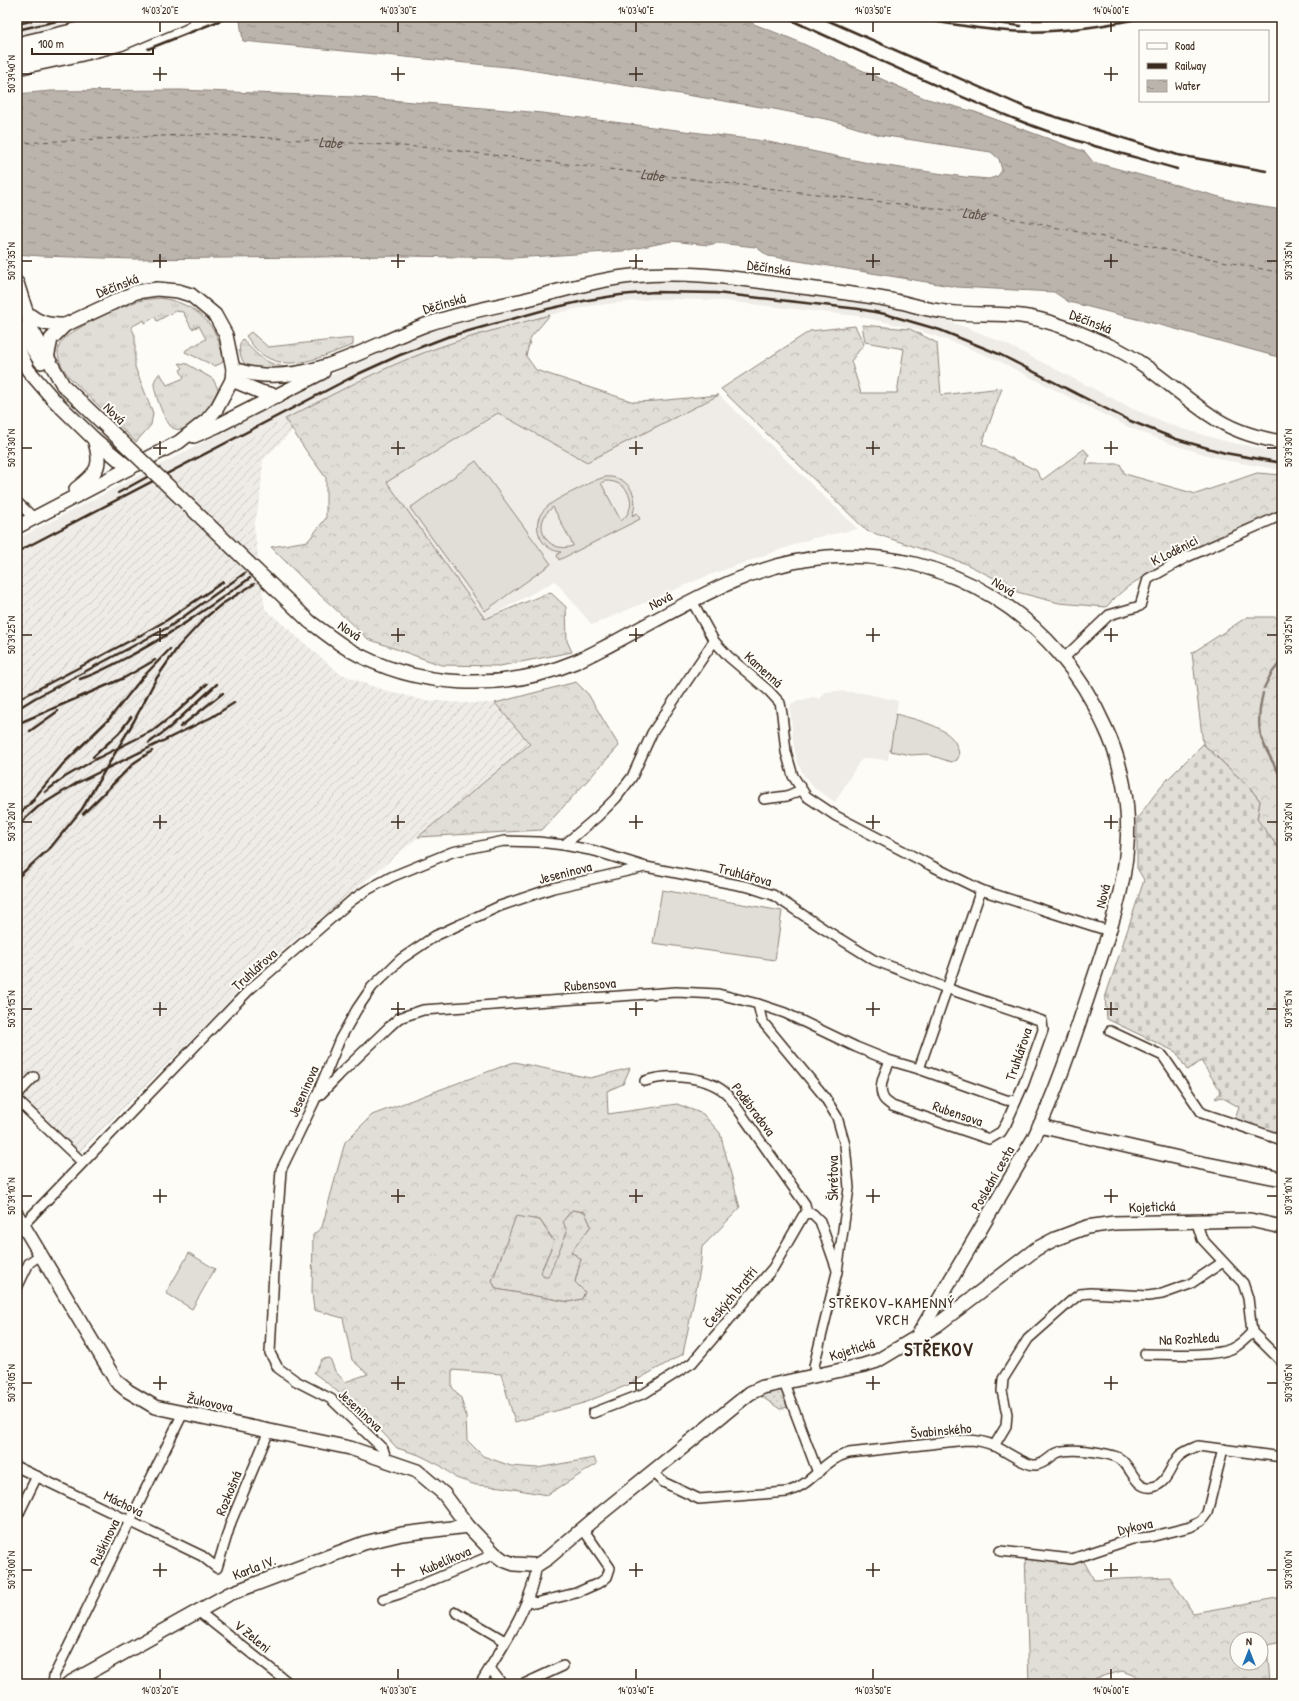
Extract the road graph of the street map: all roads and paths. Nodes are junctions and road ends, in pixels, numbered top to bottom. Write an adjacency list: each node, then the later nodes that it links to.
1 (151, 17): 4 (street)
2 (161, 17): 4 (street)
3 (182, 17): 7 (main road)
4 (120, 24): 5 (main road); 6 (street)
5 (17, 44)
6 (17, 56)
7 (17, 67)
8 (17, 283): 9 (street, Nová)
9 (26, 312): 11 (street); 13 (street, Nová)
10 (17, 325): 16 (street, Nová)
11 (64, 325): 13 (street, Děčínská); 15 (street, Děčínská)
12 (17, 347): 18 (street)
13 (47, 358): 16 (street, Nová)
14 (347, 358): 15 (street, Děčínská); 17 (street); 20 (street, Děčínská)
15 (232, 374): 17 (street); 19 (street)
16 (63, 385): 26 (street, Nová, bridge)
17 (278, 396): 19 (street)
18 (94, 439): 21 (street); 24 (street)
19 (179, 442): 21 (street)
20 (1282, 442)
21 (129, 468): 24 (street)
22 (17, 502): 24 (street)
23 (1282, 515): 28 (street, K Loděnici)
24 (39, 516): 25 (street)
25 (17, 527)
26 (692, 601): 27 (street, Kamenná); 28 (street, Nová)
27 (714, 641): 29 (street, Kamenná); 31 (street)
28 (1064, 658): 34 (street, Nová)
29 (801, 790): 30 (street); 33 (street, Kamenná)
30 (764, 799)
31 (564, 845): 32 (street, Truhlářova); 49 (street, Truhlářova)
32 (646, 867): 35 (street, Truhlářova); 46 (street, Jeseninova)
33 (981, 890): 34 (street, Nová); 35 (street)
34 (1109, 931): 37 (street, Nová)
35 (946, 988): 40 (street); 45 (street, Truhlářova)
36 (758, 1004): 39 (street, Rubensova); 46 (street, Rubensova); 57 (street, Škrétova)
37 (1078, 1026): 47 (street, Poslední cesta)
38 (1110, 1031): 48 (street)
39 (890, 1061): 40 (street, Rubensova); 45 (street, Rubensova)
40 (919, 1069): 45 (street, Rubensova)
41 (34, 1077): 43 (street)
42 (645, 1082): 51 (street, Poděbradova)
43 (17, 1095)
44 (17, 1100): 49 (street)
45 (1016, 1101)
46 (314, 1102): 71 (street, Jeseninova)
47 (1039, 1126): 50 (street); 60 (street, Poslední cesta)
48 (1282, 1140)
49 (82, 1162): 52 (street, Truhlářova)
50 (1282, 1179)
51 (807, 1212): 57 (street); 66 (street, Českých bratří)
52 (20, 1220): 55 (street, Žukovova)
53 (1196, 1220): 54 (street, Kojetická); 56 (street); 60 (street, Kojetická)
54 (1282, 1227)
55 (40, 1255): 58 (street); 65 (street, Žukovova)
56 (1223, 1262): 59 (street); 68 (street)
57 (837, 1272): 63 (street, Škrétova)
58 (17, 1288)
59 (1252, 1332): 61 (street, Na Rozhledu); 62 (street)
60 (917, 1337): 63 (street, Kojetická)
61 (1145, 1354)
62 (1282, 1362)
63 (815, 1376): 64 (street, Kojetická)
64 (784, 1383): 73 (street, Kojetická); 74 (street)
65 (183, 1413): 67 (street, Žukovova); 77 (street, Puškinova)
66 (593, 1413)
67 (269, 1431): 71 (street, Žukovova); 83 (street, Rozkošná)
68 (994, 1446): 69 (street, Švabinského); 74 (street, Švabinského)
69 (1223, 1449): 70 (street, Švabinského); 80 (street, Dykova)
70 (1282, 1457)
71 (387, 1461): 78 (street, Žukovova)
72 (17, 1467): 75 (street, Máchova)
73 (652, 1472): 74 (street, Švabinského); 79 (street, Kojetická)
74 (818, 1473)
75 (37, 1476): 76 (street); 77 (street, Máchova)
76 (17, 1517)
77 (130, 1521): 83 (street, Máchova); 91 (street, Puškinova)
78 (468, 1526): 81 (street, Žukovova); 86 (street, Karla IV.)
79 (583, 1529): 82 (street, Kojetická); 85 (street)
80 (1000, 1551)
81 (495, 1554): 82 (street, Žukovova); 84 (street, Kubelíkova)
82 (537, 1565): 85 (street)
83 (217, 1568)
84 (383, 1599)
85 (528, 1600): 88 (street)
86 (198, 1611): 92 (street, Karla IV.); 93 (street, V Zeleni)
87 (456, 1612): 88 (street)
88 (505, 1641): 90 (street)
89 (563, 1666): 96 (street)
90 (490, 1668): 94 (street); 95 (street)
91 (53, 1684)
92 (68, 1684)
93 (290, 1684)
94 (480, 1684)
95 (502, 1684)
96 (524, 1684)

